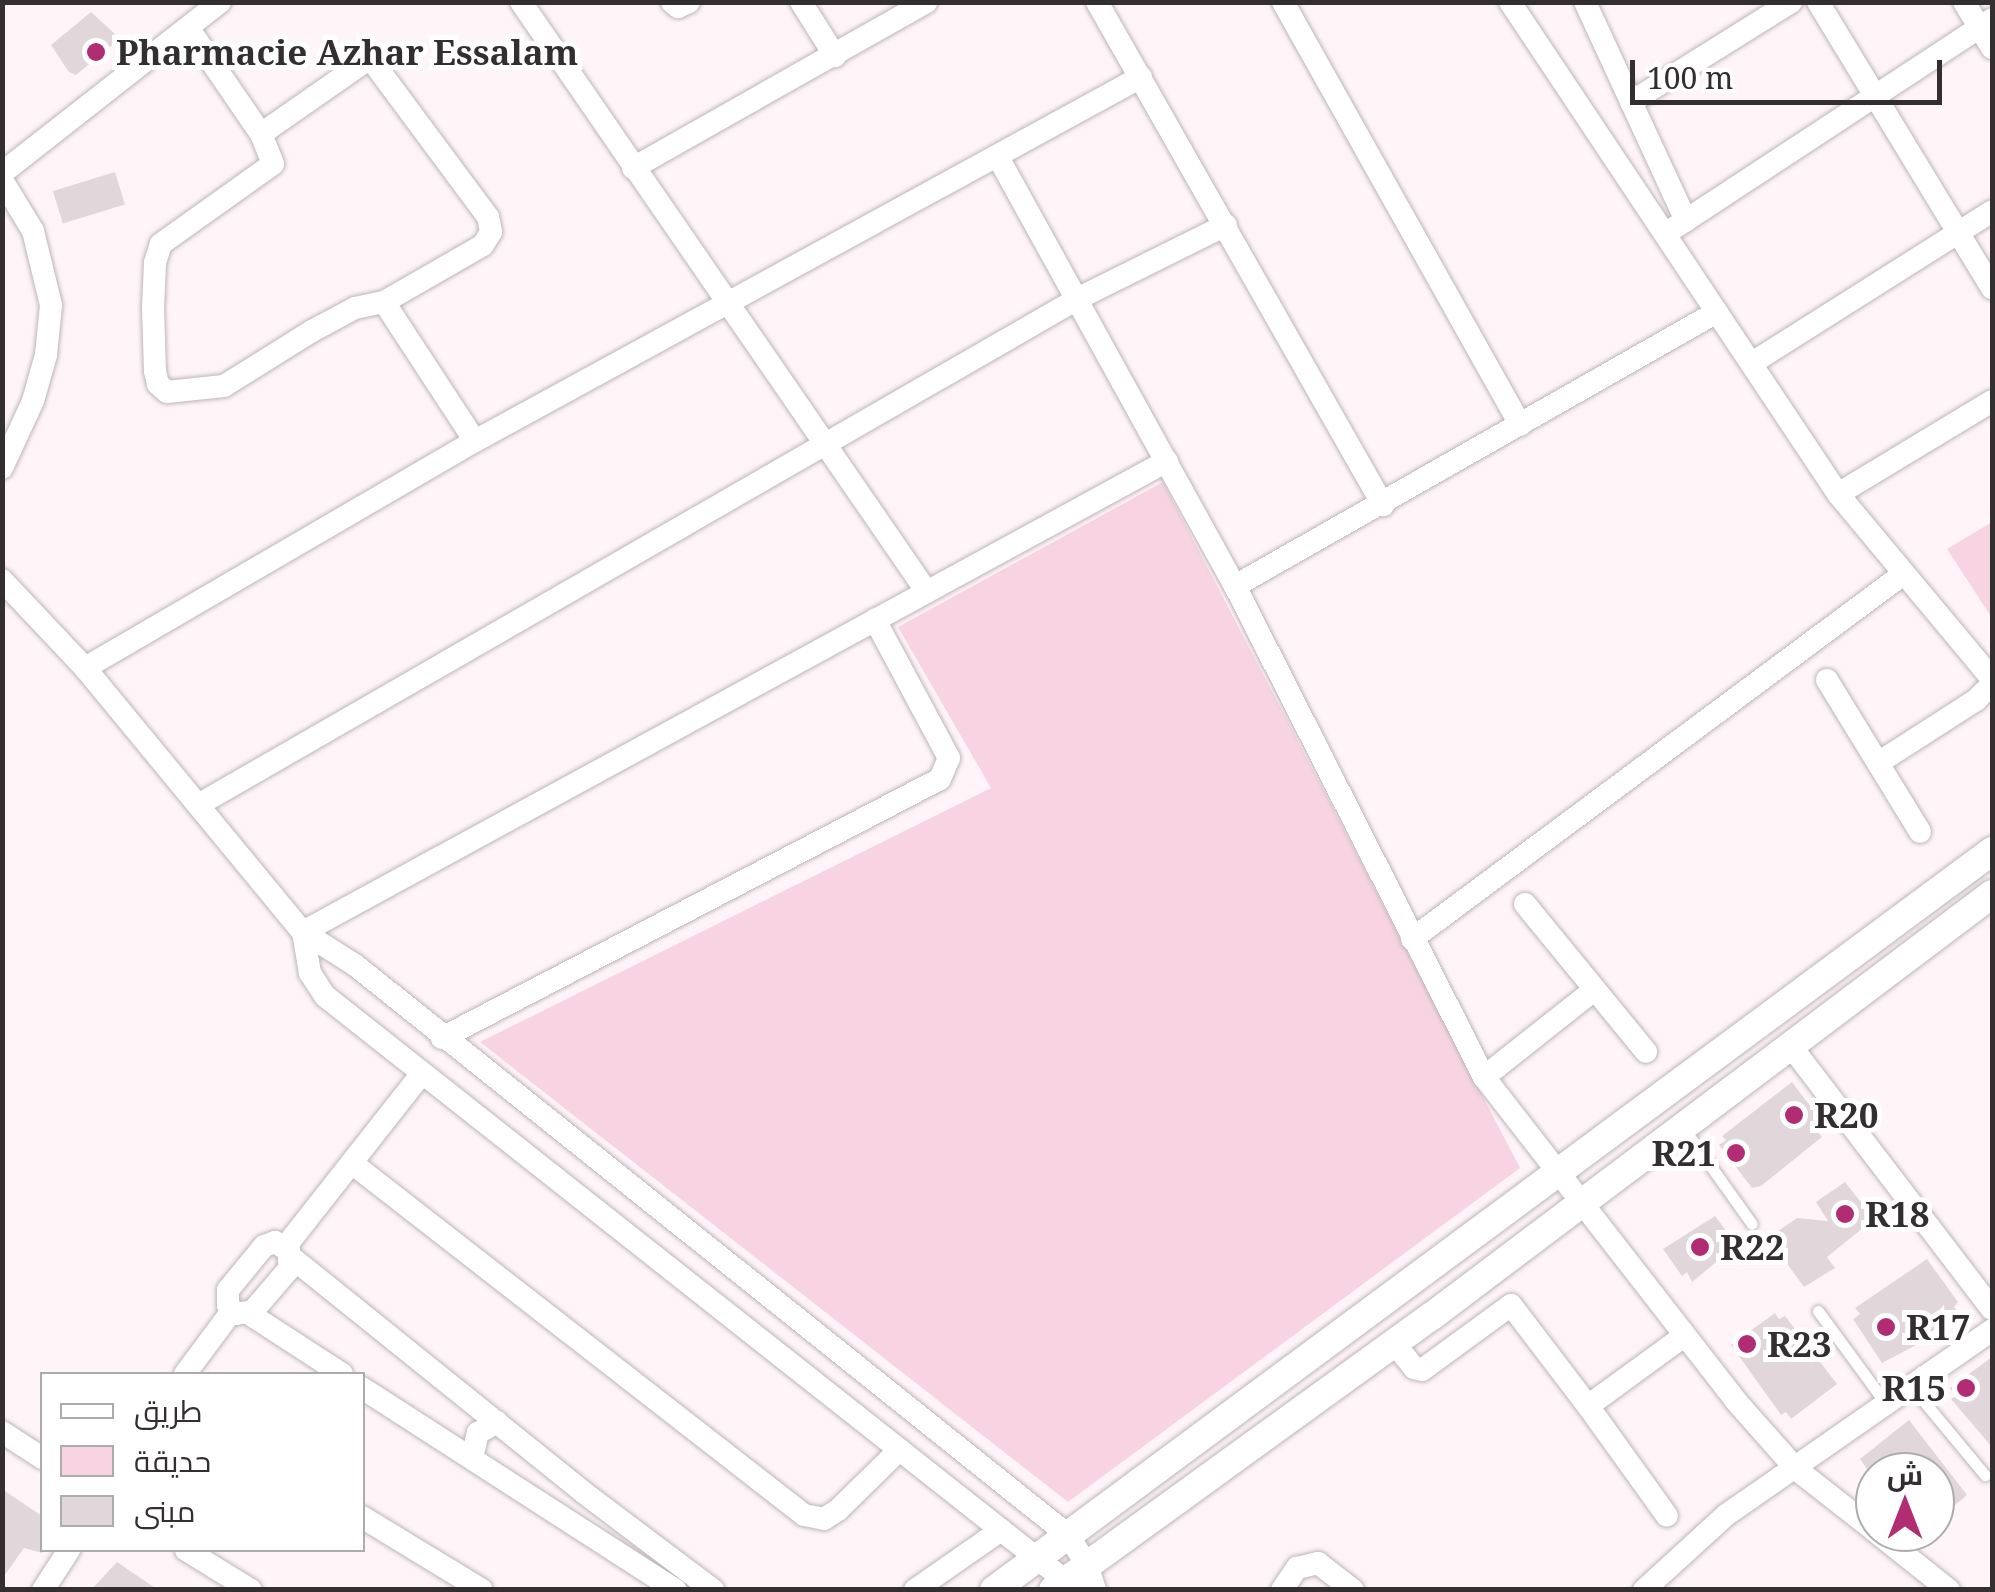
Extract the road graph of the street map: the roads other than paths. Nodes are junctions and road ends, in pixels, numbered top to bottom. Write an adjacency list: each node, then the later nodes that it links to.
1 (220, 2): 15 (street)
2 (521, 2): 23 (street)
3 (672, 2): 4 (street)
4 (688, 2)
5 (801, 2): 17 (street)
6 (926, 2): 17 (street)
7 (1097, 2): 18 (street)
8 (1284, 2): 37 (street)
9 (1510, 2): 29 (street)
10 (1585, 2): 20 (street)
11 (1791, 2): 20 (street)
12 (1818, 2): 19 (street)
13 (1964, 2): 14 (street)
14 (1986, 23): 16 (street); 19 (street)
15 (190, 29): 21 (street); 24 (street)
16 (1992, 48)
17 (835, 56): 23 (street)
18 (1140, 77): 22 (street); 27 (street)
19 (1876, 96): 26 (street); 28 (street)
20 (1630, 102): 26 (street)
21 (261, 134): 32 (street); 32 (street)
22 (998, 157): 31 (street); 33 (street)
23 (632, 168): 33 (street)
24 (2, 176): 41 (street)
25 (1992, 210): 28 (street)
26 (1686, 221): 29 (street)
27 (1226, 225): 31 (street); 43 (street)
28 (1960, 232): 30 (street); 35 (street)
29 (1665, 234): 34 (street)
30 (1992, 288)
31 (1079, 298): 39 (street); 40 (street)
32 (384, 302): 38 (street)
33 (729, 302): 38 (street); 39 (street)
34 (1716, 312): 35 (street); 37 (street)
35 (1752, 363): 42 (street)
36 (1992, 401): 42 (street)
37 (1520, 425): 43 (street)
38 (474, 441): 49 (street)
39 (826, 447): 47 (street); 53 (street)
40 (1167, 461): 46 (street); 47 (street)
41 (2, 468)
42 (1838, 494): 44 (street)
43 (1383, 505): 46 (street)
44 (1902, 575): 51 (street); 59 (street)
45 (2, 580): 49 (street)
46 (1235, 586): 59 (street)
47 (927, 592): 48 (street)
48 (875, 620): 58 (street); 61 (street)
49 (86, 668): 53 (street)
50 (1827, 680): 52 (street)
51 (1992, 682): 52 (street)
52 (1878, 764): 54 (street)
53 (198, 805): 58 (street)
54 (1920, 832)
55 (1992, 851): 68 (street)
56 (1992, 894): 62 (street)
57 (1525, 904): 60 (street)
58 (303, 932): 61 (street); 64 (street)
59 (1412, 939): 65 (street)
60 (1594, 990): 63 (street); 65 (street)
61 (442, 1038): 99 (street)
62 (1790, 1045): 66 (street); 74 (street)
63 (1646, 1052)
64 (422, 1073): 67 (street); 89 (street)
65 (1484, 1077): 68 (street)
66 (1682, 1126): 69 (street); 70 (lane)
67 (353, 1164): 71 (street); 89 (street)
68 (1558, 1175): 69 (street); 99 (street)
69 (1581, 1202): 72 (street); 78 (street)
70 (1752, 1224)
71 (289, 1252): 76 (street); 76 (street); 86 (street)
72 (1488, 1273): 73 (street); 79 (street)
73 (1511, 1306): 79 (street); 85 (street)
74 (1992, 1309)
75 (1818, 1311): 84 (lane)
76 (240, 1312): 80 (street); 81 (street)
77 (1992, 1330): 82 (street)
78 (1684, 1336): 85 (street); 92 (street)
79 (1394, 1343): 104 (street)
80 (187, 1372)
81 (339, 1372)
82 (1911, 1386): 84 (street); 93 (lane)
83 (365, 1390): 91 (street)
84 (1886, 1404): 92 (street)
85 (1588, 1406): 96 (street)
86 (497, 1422): 88 (street); 91 (street)
87 (2, 1432): 90 (street)
88 (530, 1448): 94 (street); 105 (street)
89 (899, 1450): 98 (street)
90 (40, 1457)
91 (472, 1458): 94 (street)
92 (1796, 1468): 95 (street); 114 (street)
93 (1985, 1475)
94 (502, 1478): 109 (street)
95 (1855, 1514)
96 (1667, 1516)
97 (365, 1519): 108 (street)
98 (1001, 1530): 103 (street); 110 (street)
99 (1068, 1535): 103 (street); 104 (street)
100 (68, 1552): 106 (street)
101 (189, 1552): 107 (street)
102 (1902, 1552): 115 (street)
103 (1036, 1558): 104 (street); 111 (street)
104 (1076, 1583)
105 (713, 1589)
106 (43, 1590)
107 (251, 1590)
108 (482, 1590)
109 (675, 1590)
110 (914, 1590)
111 (994, 1590)
112 (1282, 1590): 113 (street)
113 (1353, 1590)
114 (1644, 1590)
115 (1949, 1590)

